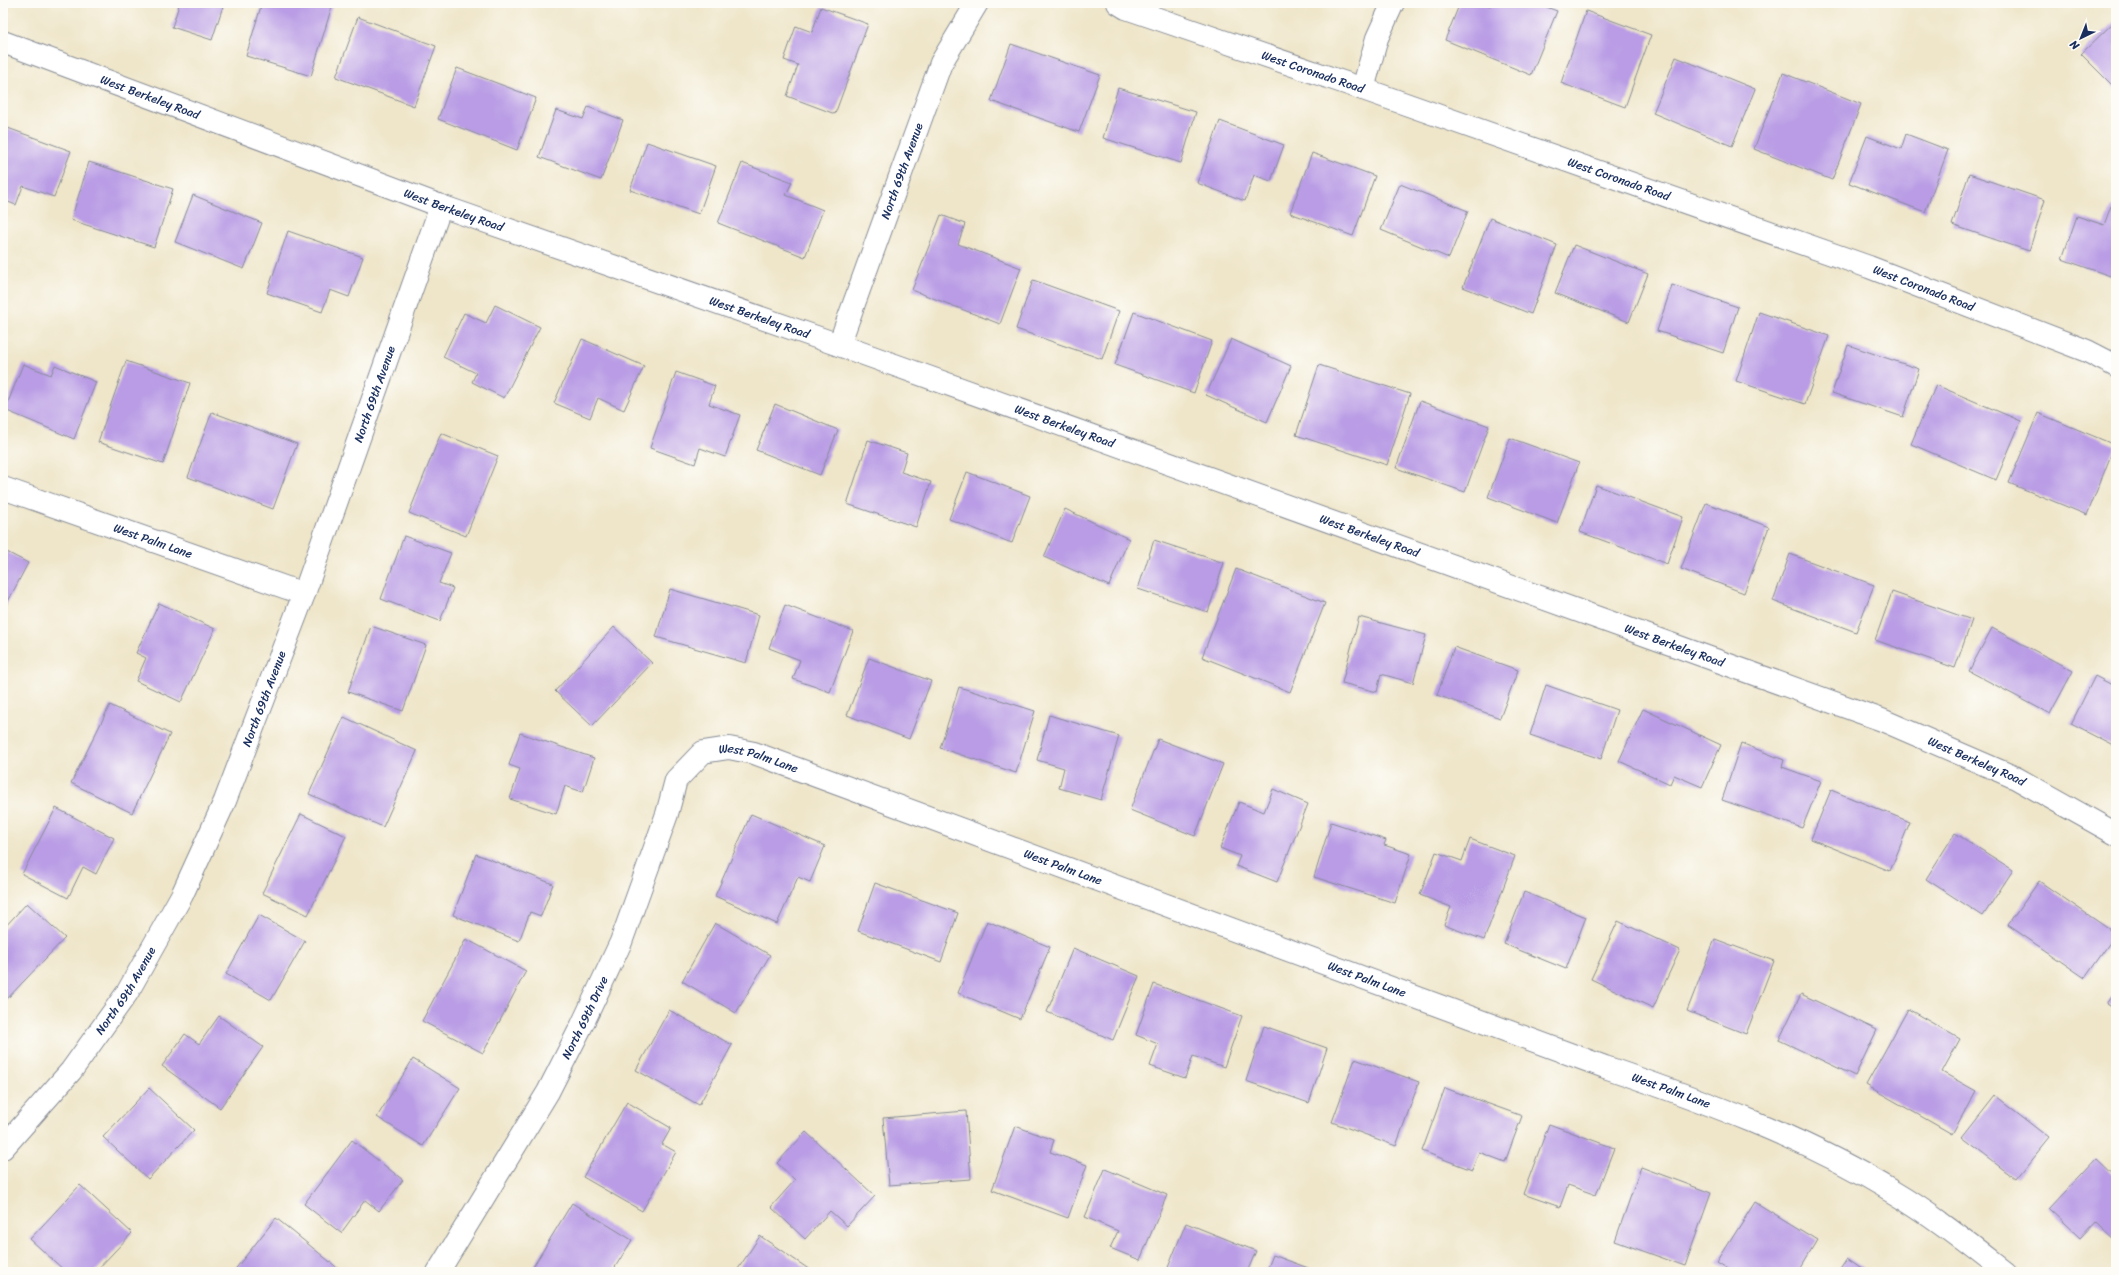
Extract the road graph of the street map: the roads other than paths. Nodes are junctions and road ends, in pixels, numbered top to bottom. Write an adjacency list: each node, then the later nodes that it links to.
1 (977, 3): 7 (street, North 69th Avenue)
2 (1118, 3): 5 (street, West Coronado Road)
3 (1393, 3): 5 (street)
4 (3, 42): 6 (street, West Berkeley Road)
5 (1363, 89): 8 (street, West Coronado Road)
6 (441, 206): 7 (street, West Berkeley Road); 10 (street, North 69th Avenue)
7 (839, 345): 12 (street, West Berkeley Road)
8 (2116, 366)
9 (3, 488): 10 (street, West Palm Lane)
10 (304, 594): 13 (street, North 69th Avenue)
11 (703, 752): 14 (street, North 69th Drive); 15 (street, West Palm Lane)
12 (2116, 834)
13 (3, 1148)
14 (438, 1272)
15 (2005, 1272)

